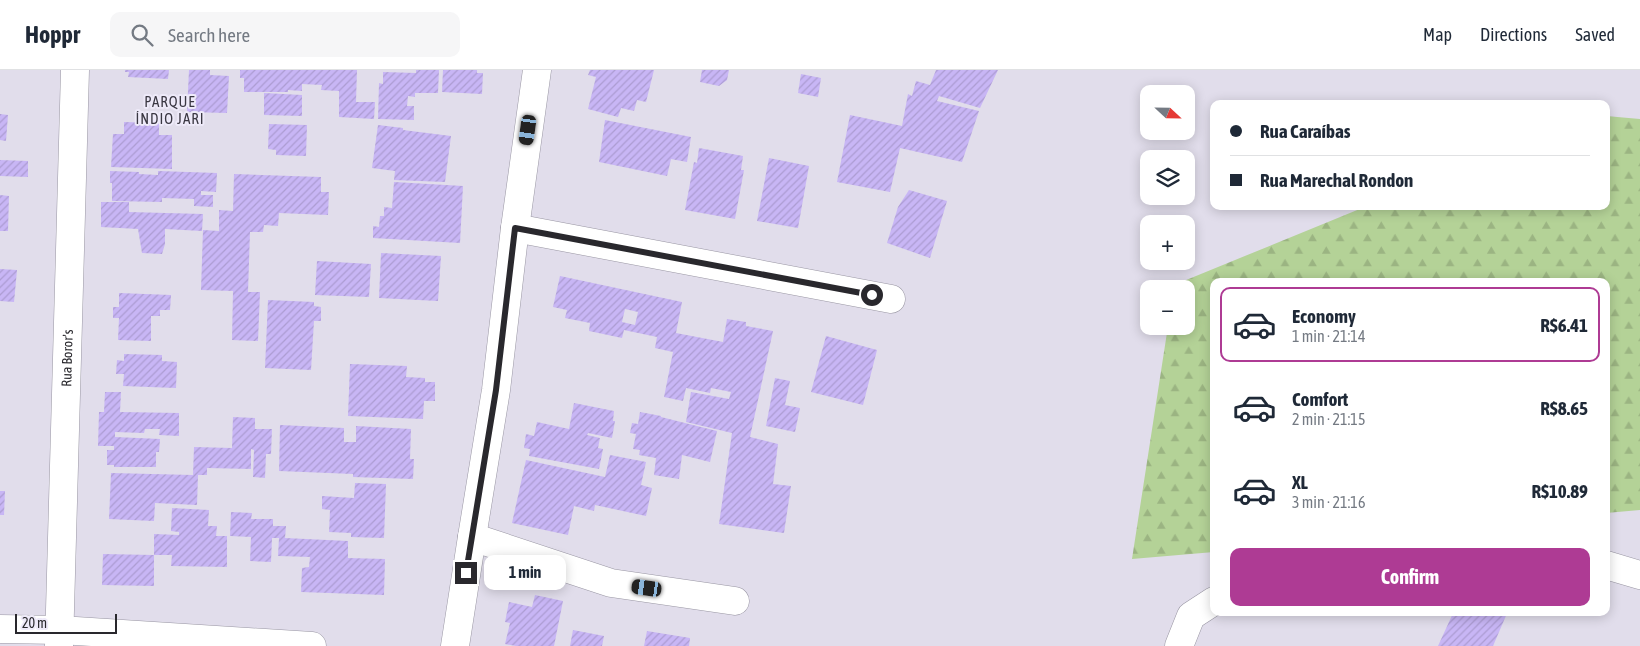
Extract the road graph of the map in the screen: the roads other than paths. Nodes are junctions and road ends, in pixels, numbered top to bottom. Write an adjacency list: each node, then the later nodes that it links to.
1 (75, 70): 11 (street, Rua Boror's)
2 (537, 70): 3 (street)
3 (515, 228): 4 (street); 5 (street)
4 (891, 299)
5 (472, 537): 8 (street); 13 (street)
6 (1610, 566): 7 (street)
7 (1640, 575)
8 (736, 601)
9 (1210, 604): 14 (street)
10 (0, 629): 11 (street)
11 (59, 638): 12 (street)
12 (312, 646)
13 (455, 646)
14 (1179, 646)

